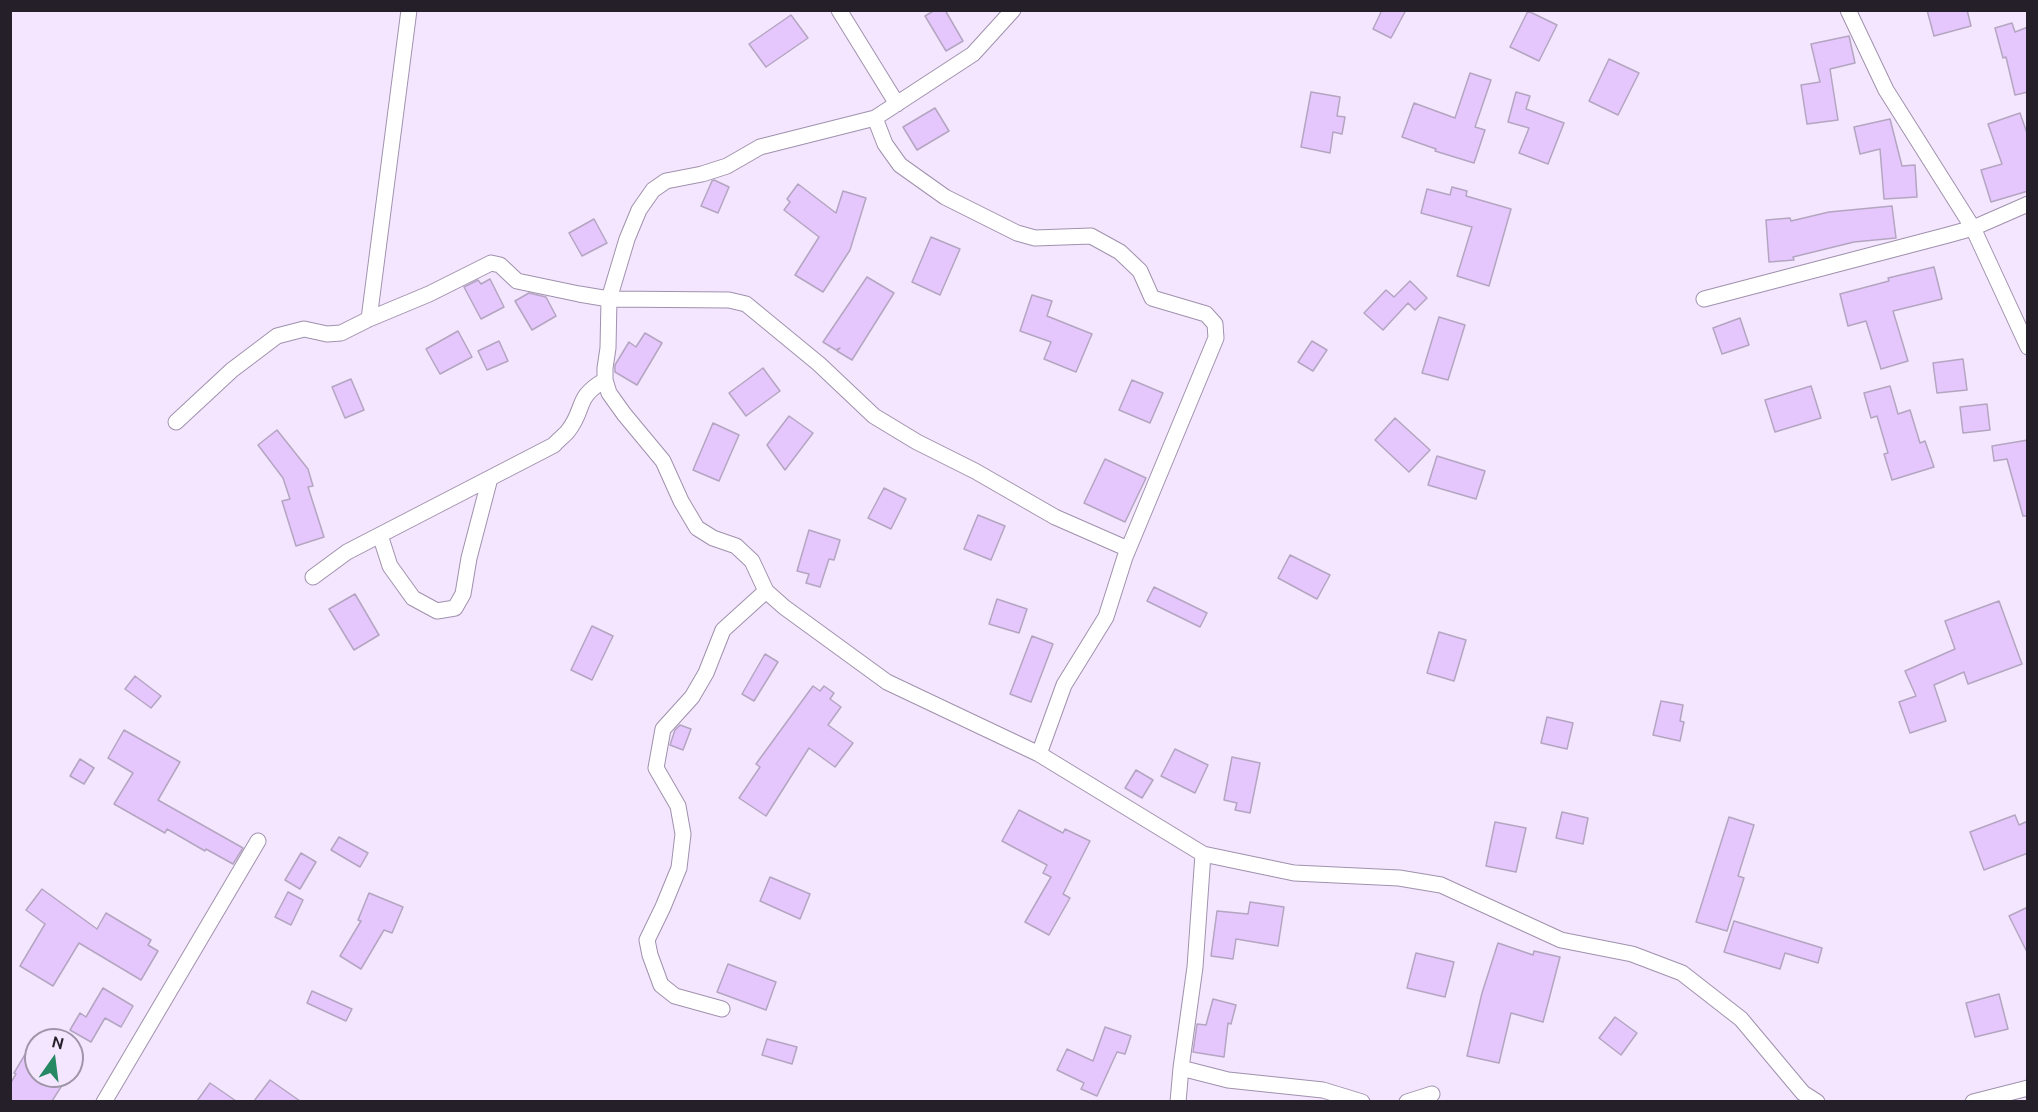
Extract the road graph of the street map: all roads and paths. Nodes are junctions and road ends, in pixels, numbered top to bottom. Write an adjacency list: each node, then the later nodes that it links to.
1 (409, 10): 11 (street)
2 (839, 10): 5 (street)
3 (1013, 10): 5 (street)
4 (1848, 10): 8 (street)
5 (897, 104): 6 (street)
6 (875, 118): 9 (street); 17 (street)
7 (2028, 204): 8 (street)
8 (1973, 228): 10 (street); 12 (street)
9 (609, 299): 11 (street); 13 (street); 17 (street)
10 (1704, 299)
11 (369, 319): 14 (street)
12 (2028, 348)
13 (605, 380): 15 (street); 19 (street)
14 (176, 422)
15 (490, 478): 16 (street); 16 (street)
16 (380, 535): 18 (street)
17 (1128, 549): 20 (street)
18 (313, 577)
19 (766, 591): 20 (street); 23 (street)
20 (1039, 754): 22 (street)
21 (258, 841): 28 (street)
22 (1203, 854): 24 (street); 27 (street)
23 (722, 1009)
24 (1180, 1068): 29 (street); 30 (street)
25 (2028, 1088): 33 (street)
26 (1432, 1094): 31 (street)
27 (1802, 1097): 32 (street)
28 (105, 1101)
29 (1178, 1101)
30 (1362, 1101)
31 (1407, 1101)
32 (1817, 1101)
33 (1973, 1101)

